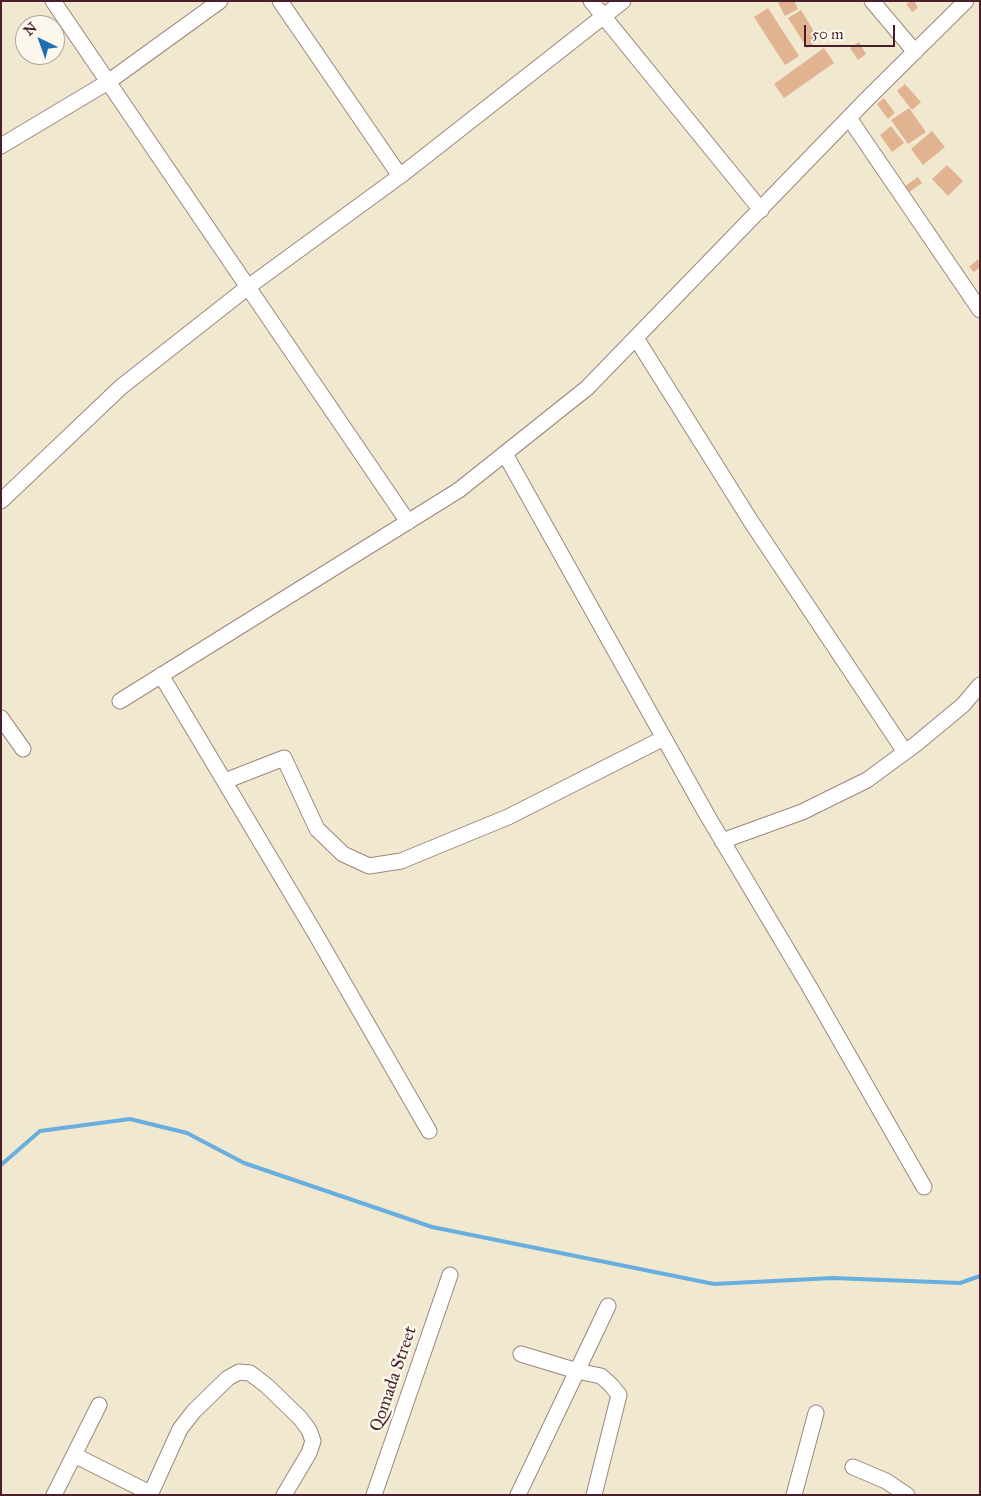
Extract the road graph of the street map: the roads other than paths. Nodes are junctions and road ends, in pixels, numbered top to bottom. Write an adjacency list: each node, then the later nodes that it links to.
1 (52, 1): 10 (street)
2 (220, 1): 10 (street)
3 (280, 1): 13 (street)
4 (592, 1): 8 (street)
5 (623, 1): 8 (street)
6 (872, 1): 9 (street)
7 (966, 1): 9 (street)
8 (603, 17): 13 (street); 14 (street)
9 (915, 52): 11 (street)
10 (108, 82): 12 (street); 15 (street)
11 (849, 118): 14 (street); 16 (street)
12 (1, 146)
13 (400, 176): 15 (street)
14 (761, 210): 17 (street)
15 (248, 288): 19 (street); 20 (street)
16 (980, 310)
17 (636, 338): 18 (street); 27 (street)
18 (505, 454): 20 (street); 25 (street)
19 (1, 501)
20 (408, 522): 21 (street)
21 (161, 675): 23 (street); 28 (street)
22 (980, 685): 27 (street)
23 (120, 701)
24 (1, 718): 26 (street)
25 (664, 738): 28 (street); 29 (street)
26 (23, 749)
27 (905, 752): 29 (street)
28 (225, 781): 30 (street)
29 (722, 841): 31 (street)
30 (429, 1131)
31 (924, 1187)
32 (450, 1275): 43 (street, Qomada Street)
33 (608, 1306): 35 (street)
34 (521, 1354): 35 (street)
35 (576, 1371): 44 (street); 45 (street)
36 (99, 1405): 38 (street)
37 (816, 1413): 46 (street)
38 (74, 1455): 40 (street); 41 (street)
39 (853, 1467): 47 (street)
40 (150, 1494): 42 (street)
41 (54, 1495)
42 (284, 1495)
43 (374, 1495)
44 (518, 1495)
45 (594, 1495)
46 (794, 1495)
47 (907, 1495)

